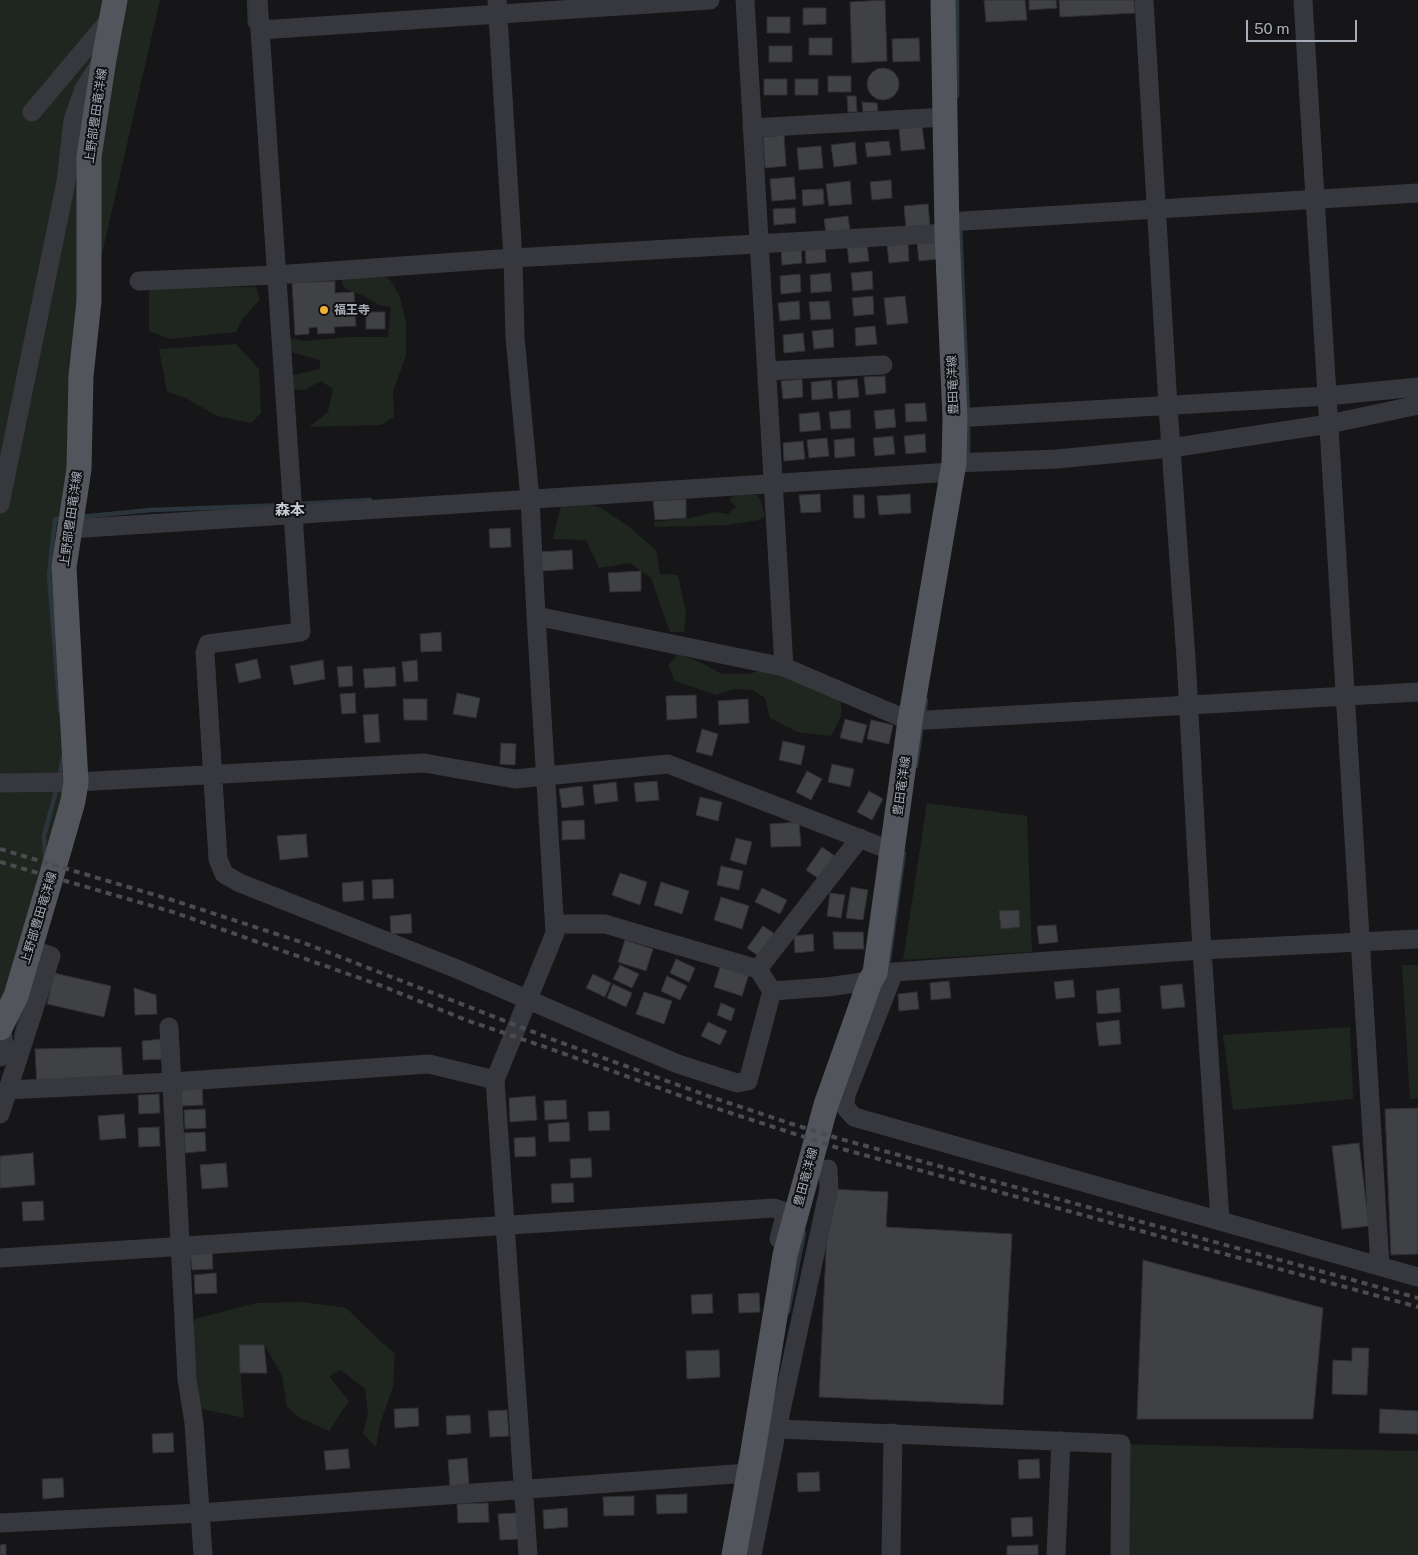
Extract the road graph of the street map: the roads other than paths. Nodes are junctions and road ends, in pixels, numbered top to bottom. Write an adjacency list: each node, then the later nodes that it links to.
1 (258, 0): 9 (street)
2 (710, 0): 7 (street)
3 (745, 0): 13 (street)
4 (943, 0): 12 (main road, 豊田竜洋線)
5 (1144, 0): 16 (street)
6 (1303, 0): 15 (street)
7 (498, 7): 9 (street); 19 (street)
8 (114, 8): 10 (main road, 上野部豊田竜洋線); 11 (street)
9 (260, 30): 20 (street)
10 (104, 59): 34 (street); 36 (main road, 上野部豊田竜洋線)
11 (32, 112)
12 (945, 116): 13 (street); 17 (main road, 豊田竜洋線)
13 (752, 128): 18 (street)
14 (1418, 193): 15 (street)
15 (1316, 199): 16 (street); 25 (street)
16 (1156, 209): 17 (street); 27 (street)
17 (947, 227): 18 (street); 28 (main road, 豊田竜洋線)
18 (760, 245): 19 (street); 23 (street)
19 (513, 258): 20 (street); 33 (street)
20 (276, 275): 21 (street); 35 (street)
21 (139, 281)
22 (883, 365): 23 (street)
23 (767, 371): 32 (street)
24 (1418, 387): 25 (street)
25 (1327, 396): 27 (street); 29 (street)
26 (1418, 405): 29 (street)
27 (1168, 406): 28 (street); 30 (street)
28 (954, 418): 31 (main road, 豊田竜洋線)
29 (1329, 424): 30 (street); 40 (street)
30 (1171, 448): 31 (street); 41 (street)
31 (953, 467): 32 (street); 42 (main road, 豊田竜洋線)
32 (774, 483): 33 (street); 38 (street)
33 (530, 499): 35 (street); 37 (street)
34 (0, 504)
35 (292, 514): 36 (street); 43 (street)
36 (70, 529): 45 (main road, 上野部豊田竜洋線)
37 (536, 616): 38 (street); 44 (street)
38 (784, 667): 42 (street)
39 (1418, 692): 40 (street)
40 (1346, 696): 41 (street); 51 (street)
41 (1189, 706): 42 (street); 53 (street)
42 (910, 721): 48 (main road, 豊田竜洋線)
43 (213, 775): 44 (street); 45 (street); 57 (street)
44 (546, 775): 47 (street); 49 (street)
45 (76, 782): 46 (street); 52 (main road, 上野部豊田竜洋線)
46 (0, 783)
47 (860, 838): 48 (street); 54 (street)
48 (892, 851): 55 (main road, 豊田竜洋線)
49 (555, 924): 54 (street); 57 (street)
50 (1418, 939): 51 (street)
51 (1360, 942): 53 (street); 70 (street)
52 (30, 949): 59 (main road, 上野部豊田竜洋線); 63 (street)
53 (1202, 950): 55 (street); 66 (street)
54 (758, 969): 56 (street)
55 (880, 976): 56 (street); 66 (street); 72 (main road, 豊田竜洋線)
56 (772, 991): 57 (street)
57 (528, 1001): 61 (street)
58 (169, 1027): 62 (street)
59 (0, 1028): 60 (street)
60 (0, 1057)
61 (495, 1080): 62 (street); 67 (street)
62 (172, 1082): 63 (street); 68 (street)
63 (8, 1090): 64 (street)
64 (0, 1114)
65 (828, 1169): 73 (street)
66 (1220, 1220): 70 (street)
67 (505, 1226): 68 (street); 72 (street); 77 (street)
68 (180, 1247): 69 (street); 78 (street)
69 (0, 1258)
70 (1380, 1266): 71 (street)
71 (1418, 1277)
72 (780, 1281): 73 (main road, 豊田竜洋線)
73 (767, 1428): 74 (street); 76 (main road, 豊田竜洋線); 83 (street)
74 (893, 1433): 75 (street); 84 (street)
75 (1061, 1441): 85 (street); 86 (street)
76 (748, 1473): 77 (street); 82 (main road, 豊田竜洋線)
77 (524, 1489): 78 (street); 81 (street)
78 (200, 1513): 79 (street); 80 (street)
79 (0, 1523)
80 (203, 1555)
81 (528, 1555)
82 (734, 1555)
83 (752, 1555)
84 (890, 1555)
85 (1056, 1555)
86 (1120, 1555)

